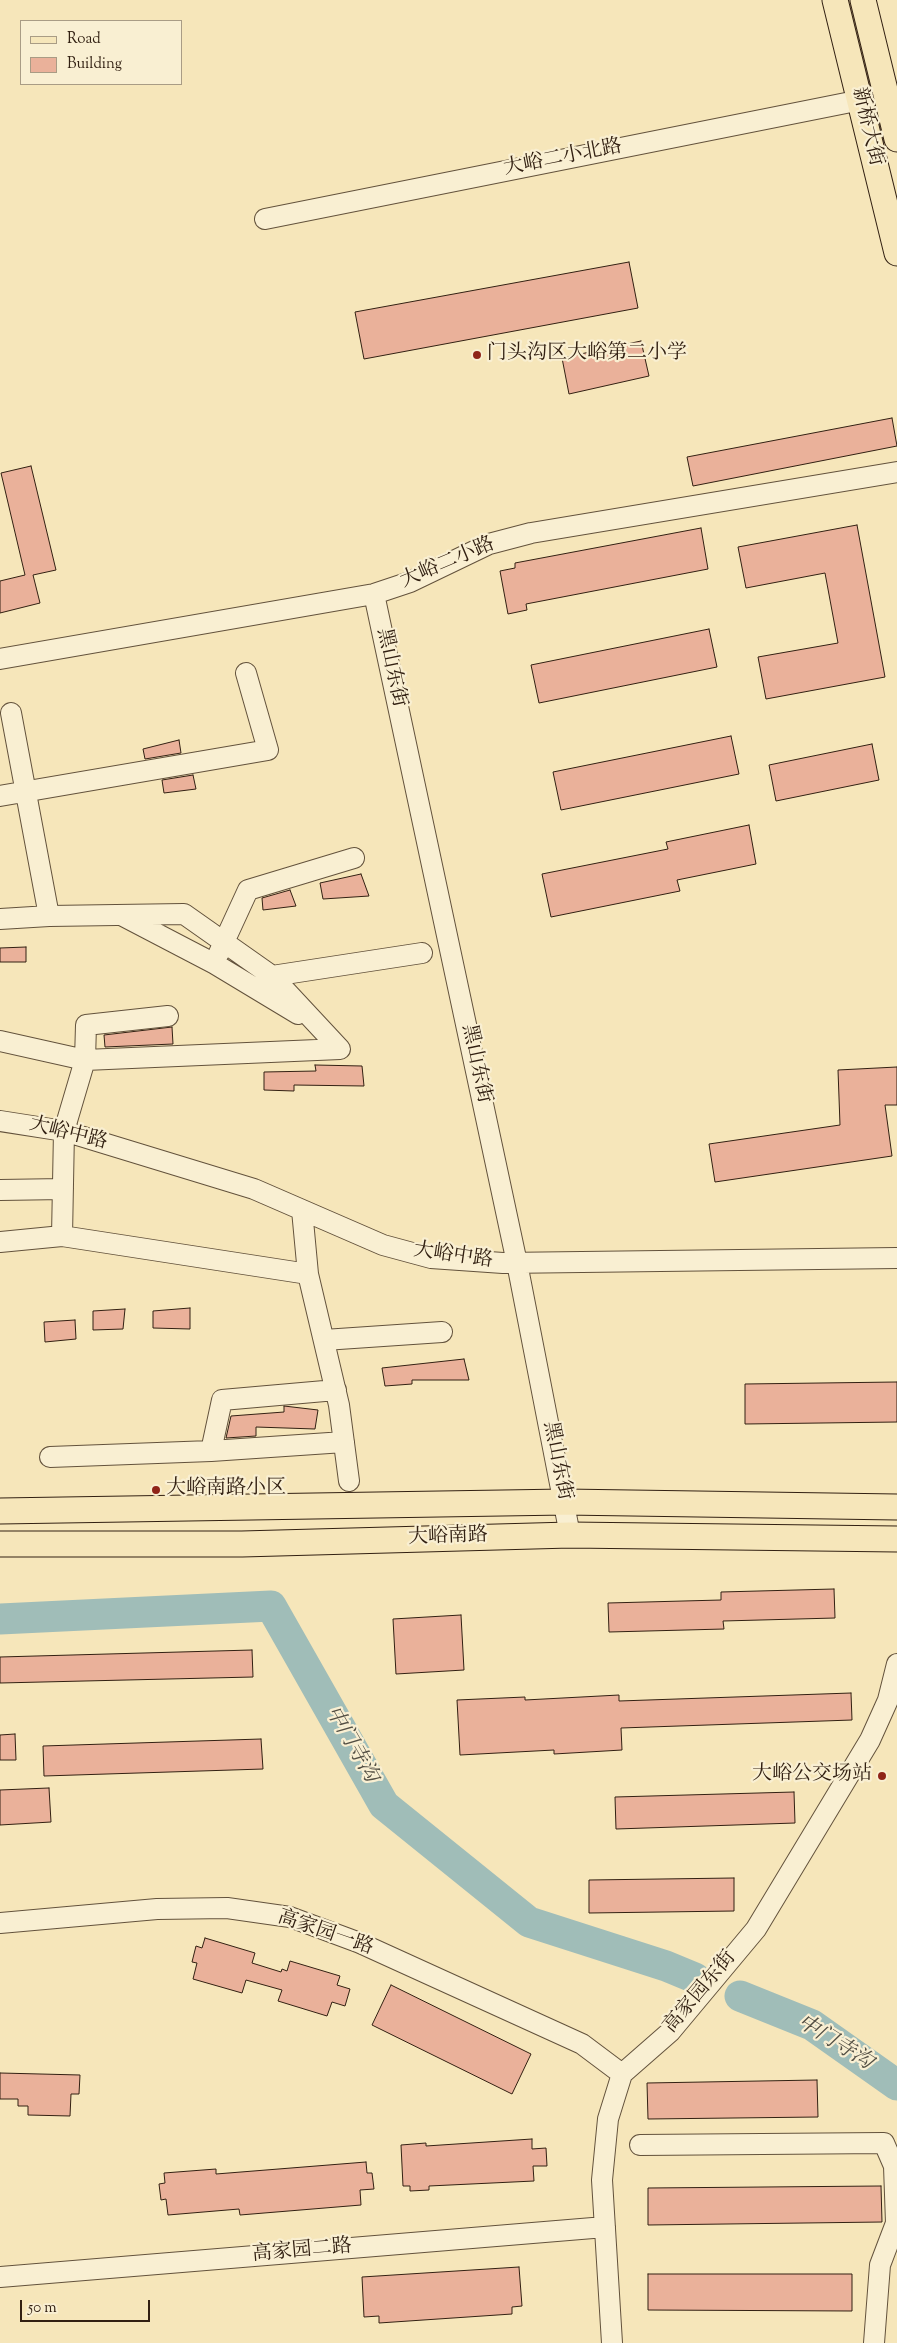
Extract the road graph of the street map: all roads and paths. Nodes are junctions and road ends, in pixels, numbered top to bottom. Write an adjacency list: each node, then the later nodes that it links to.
1 (834, 0): 3 (main road, 新桥大街)
2 (863, 0): 4 (main road, 新桥大街)
3 (861, 100): 5 (street, 大峪二小北路); 6 (main road, 新桥大街)
4 (897, 139)
5 (265, 218)
6 (897, 253)
7 (897, 472): 8 (street, 大峪二小路)
8 (374, 594): 9 (street, 大峪二小路); 34 (street, 黑山东街)
9 (0, 659)
10 (246, 673): 12 (street)
11 (11, 713): 12 (street)
12 (25, 792): 13 (street); 16 (street)
13 (0, 796)
14 (354, 858): 18 (street)
15 (121, 915): 16 (street); 18 (street); 20 (street)
16 (49, 916): 17 (street)
17 (0, 920)
18 (223, 941): 20 (street); 21 (street)
19 (422, 953): 21 (street)
20 (215, 964): 23 (street)
21 (272, 976): 23 (street)
22 (168, 1016): 25 (street)
23 (318, 1026): 25 (street)
24 (0, 1041): 25 (street)
25 (85, 1060): 27 (street)
26 (0, 1120): 27 (street, 大峪中路)
27 (64, 1131): 28 (street); 30 (street, 大峪中路)
28 (63, 1189): 29 (street); 31 (street)
29 (0, 1190)
30 (302, 1210): 34 (street, 大峪中路); 35 (street)
31 (62, 1236): 32 (street); 35 (street)
32 (0, 1242)
33 (897, 1258): 34 (street, 大峪中路)
34 (517, 1263): 43 (street, 黑山东街)
35 (308, 1274): 37 (street)
36 (442, 1332): 37 (street)
37 (324, 1340): 38 (street)
38 (336, 1390): 39 (street); 40 (street)
39 (344, 1442): 40 (street); 42 (street)
40 (211, 1451): 41 (street)
41 (50, 1457)
42 (349, 1482)
43 (564, 1502): 44 (main road, 大峪南路); 45 (main road, 大峪南路); 46 (street, 黑山东街)
44 (897, 1507)
45 (0, 1511)
46 (570, 1534): 47 (main road, 大峪南路); 48 (main road, 大峪南路)
47 (897, 1539)
48 (0, 1544)
49 (897, 1664): 51 (street, 高家园东街)
50 (0, 1923): 51 (street, 高家园一路)
51 (622, 2074): 53 (street, 高家园东街)
52 (640, 2145): 56 (street)
53 (605, 2227): 54 (street, 高家园二路); 55 (street, 高家园东街)
54 (0, 2277)
55 (612, 2343)
56 (874, 2343)

